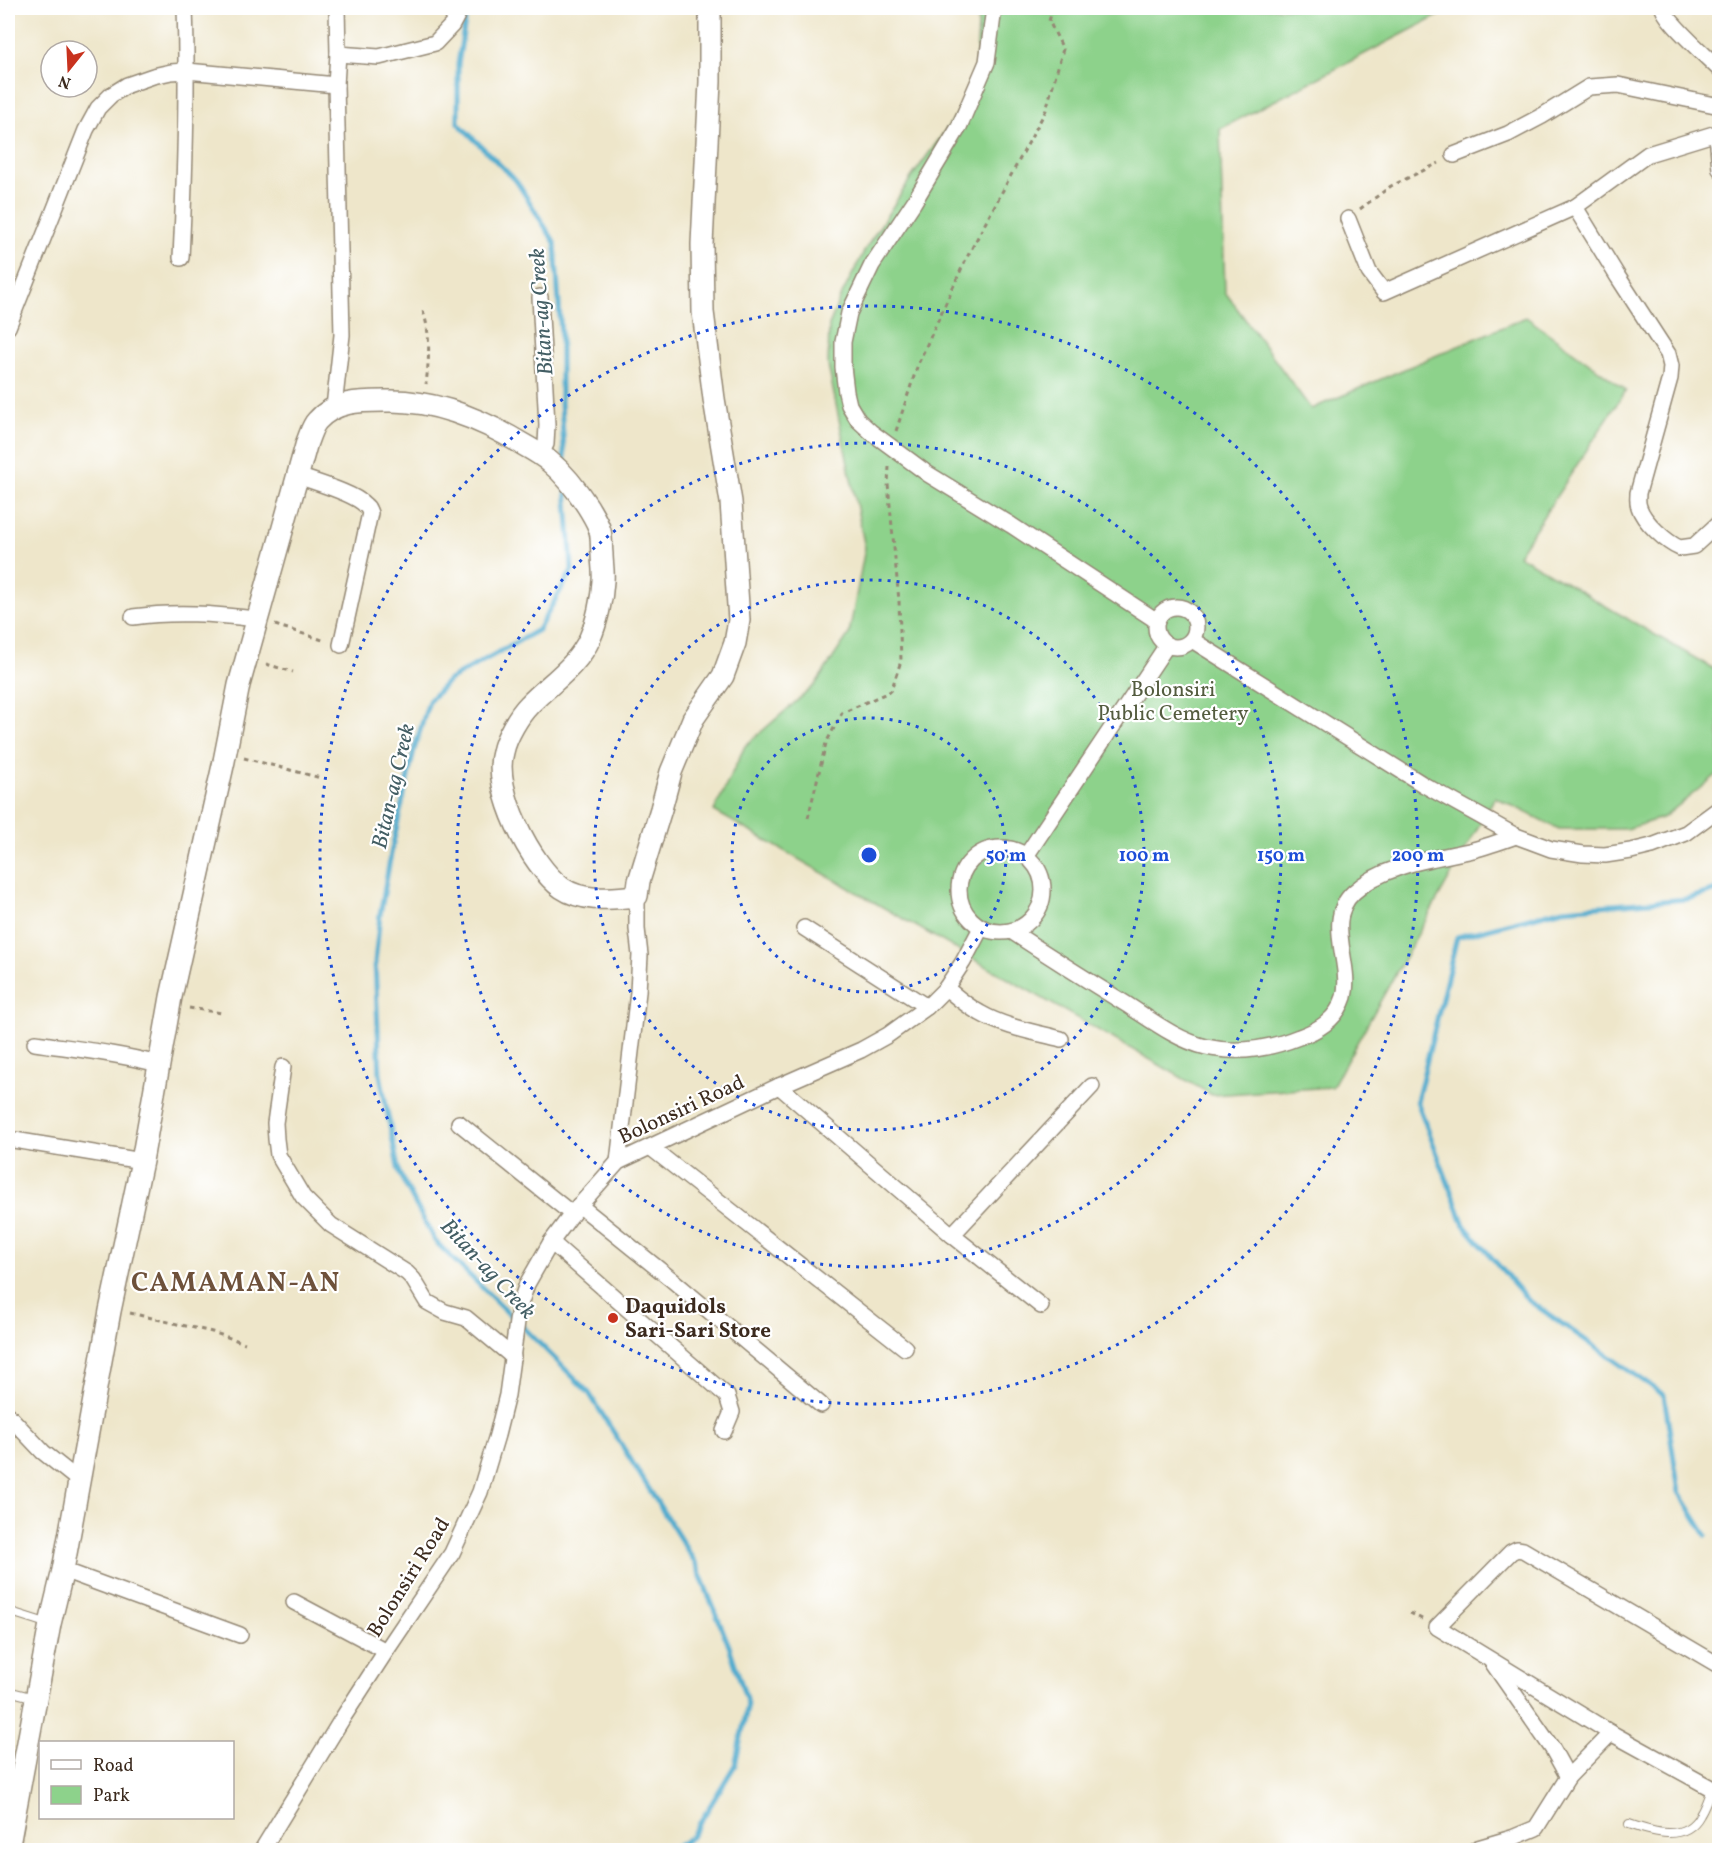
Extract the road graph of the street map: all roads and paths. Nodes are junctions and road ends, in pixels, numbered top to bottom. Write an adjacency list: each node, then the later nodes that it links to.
1 (185, 8): 10 (street)
2 (337, 8): 8 (street)
3 (461, 8): 8 (street)
4 (710, 8): 42 (main road)
5 (994, 8): 24 (street)
6 (1053, 8): 24 (path)
7 (1663, 8): 9 (street)
8 (338, 54): 11 (street)
9 (1719, 70)
10 (187, 71): 11 (street); 18 (street); 21 (street)
11 (336, 85): 23 (street)
12 (1719, 106): 14 (street)
13 (1718, 133): 15 (street); 16 (street)
14 (1454, 155): 17 (path)
15 (1719, 169)
16 (1575, 207): 17 (street); 27 (street)
17 (1348, 219)
18 (181, 258)
19 (540, 297): 25 (street)
20 (423, 311): 22 (path)
21 (8, 327)
22 (424, 404): 23 (main road); 25 (main road)
23 (334, 407): 26 (main road)
24 (891, 446): 30 (street); 39 (path)
25 (541, 455): 42 (main road)
26 (298, 476): 29 (main road); 32 (street)
27 (1719, 522)
28 (133, 617): 29 (street)
29 (256, 619): 32 (path); 34 (main road)
30 (1157, 621): 31 (street); 33 (street)
31 (1192, 640): 33 (street); 40 (street)
32 (341, 645)
33 (1167, 645): 41 (street)
34 (246, 659): 35 (path); 36 (main road)
35 (293, 672)
36 (225, 753): 37 (path); 47 (main road)
37 (321, 778)
38 (1719, 808): 40 (street)
39 (808, 818)
40 (1516, 836): 45 (street)
41 (1026, 856): 44 (street); 45 (street)
42 (637, 896): 60 (street)
43 (804, 928): 48 (street)
44 (981, 928): 45 (street); 46 (street, Bolonsiri Road)
45 (1011, 931)
46 (946, 988): 48 (street, Bolonsiri Road); 50 (street)
47 (170, 1004): 49 (path); 52 (main road)
48 (927, 1007): 54 (street, Bolonsiri Road)
49 (222, 1013)
50 (1061, 1039)
51 (35, 1043): 52 (street)
52 (158, 1064): 59 (main road)
53 (283, 1067): 68 (street)
54 (779, 1086): 58 (street, Bolonsiri Road); 62 (street)
55 (1092, 1086): 62 (street)
56 (459, 1124): 61 (street)
57 (8, 1139): 59 (street)
58 (650, 1147): 60 (street, Bolonsiri Road); 67 (street)
59 (142, 1161): 65 (main road)
60 (618, 1162): 61 (street, Bolonsiri Road)
61 (575, 1210): 63 (street, Bolonsiri Road); 69 (street)
62 (952, 1235): 64 (street)
63 (551, 1242): 68 (street, Bolonsiri Road); 71 (street)
64 (1041, 1306)
65 (110, 1308): 66 (path); 72 (main road)
66 (245, 1343)
67 (905, 1347)
68 (514, 1350): 78 (street, Bolonsiri Road)
69 (821, 1405)
70 (8, 1415): 72 (street)
71 (724, 1431)
72 (78, 1480): 73 (main road)
73 (63, 1570): 76 (main road); 77 (street)
74 (294, 1602): 78 (street)
75 (8, 1611): 76 (lane)
76 (50, 1624): 82 (main road)
77 (240, 1635)
78 (386, 1651): 88 (street, Bolonsiri Road)
79 (1488, 1656): 80 (street); 83 (street); 84 (street)
80 (1719, 1666)
81 (8, 1691): 82 (lane)
82 (36, 1699): 87 (main road)
83 (1611, 1733): 84 (street); 85 (street)
84 (1568, 1777): 89 (street)
85 (1715, 1791): 86 (lane)
86 (1629, 1824)
87 (8, 1850)
88 (262, 1851)
89 (1475, 1851)

